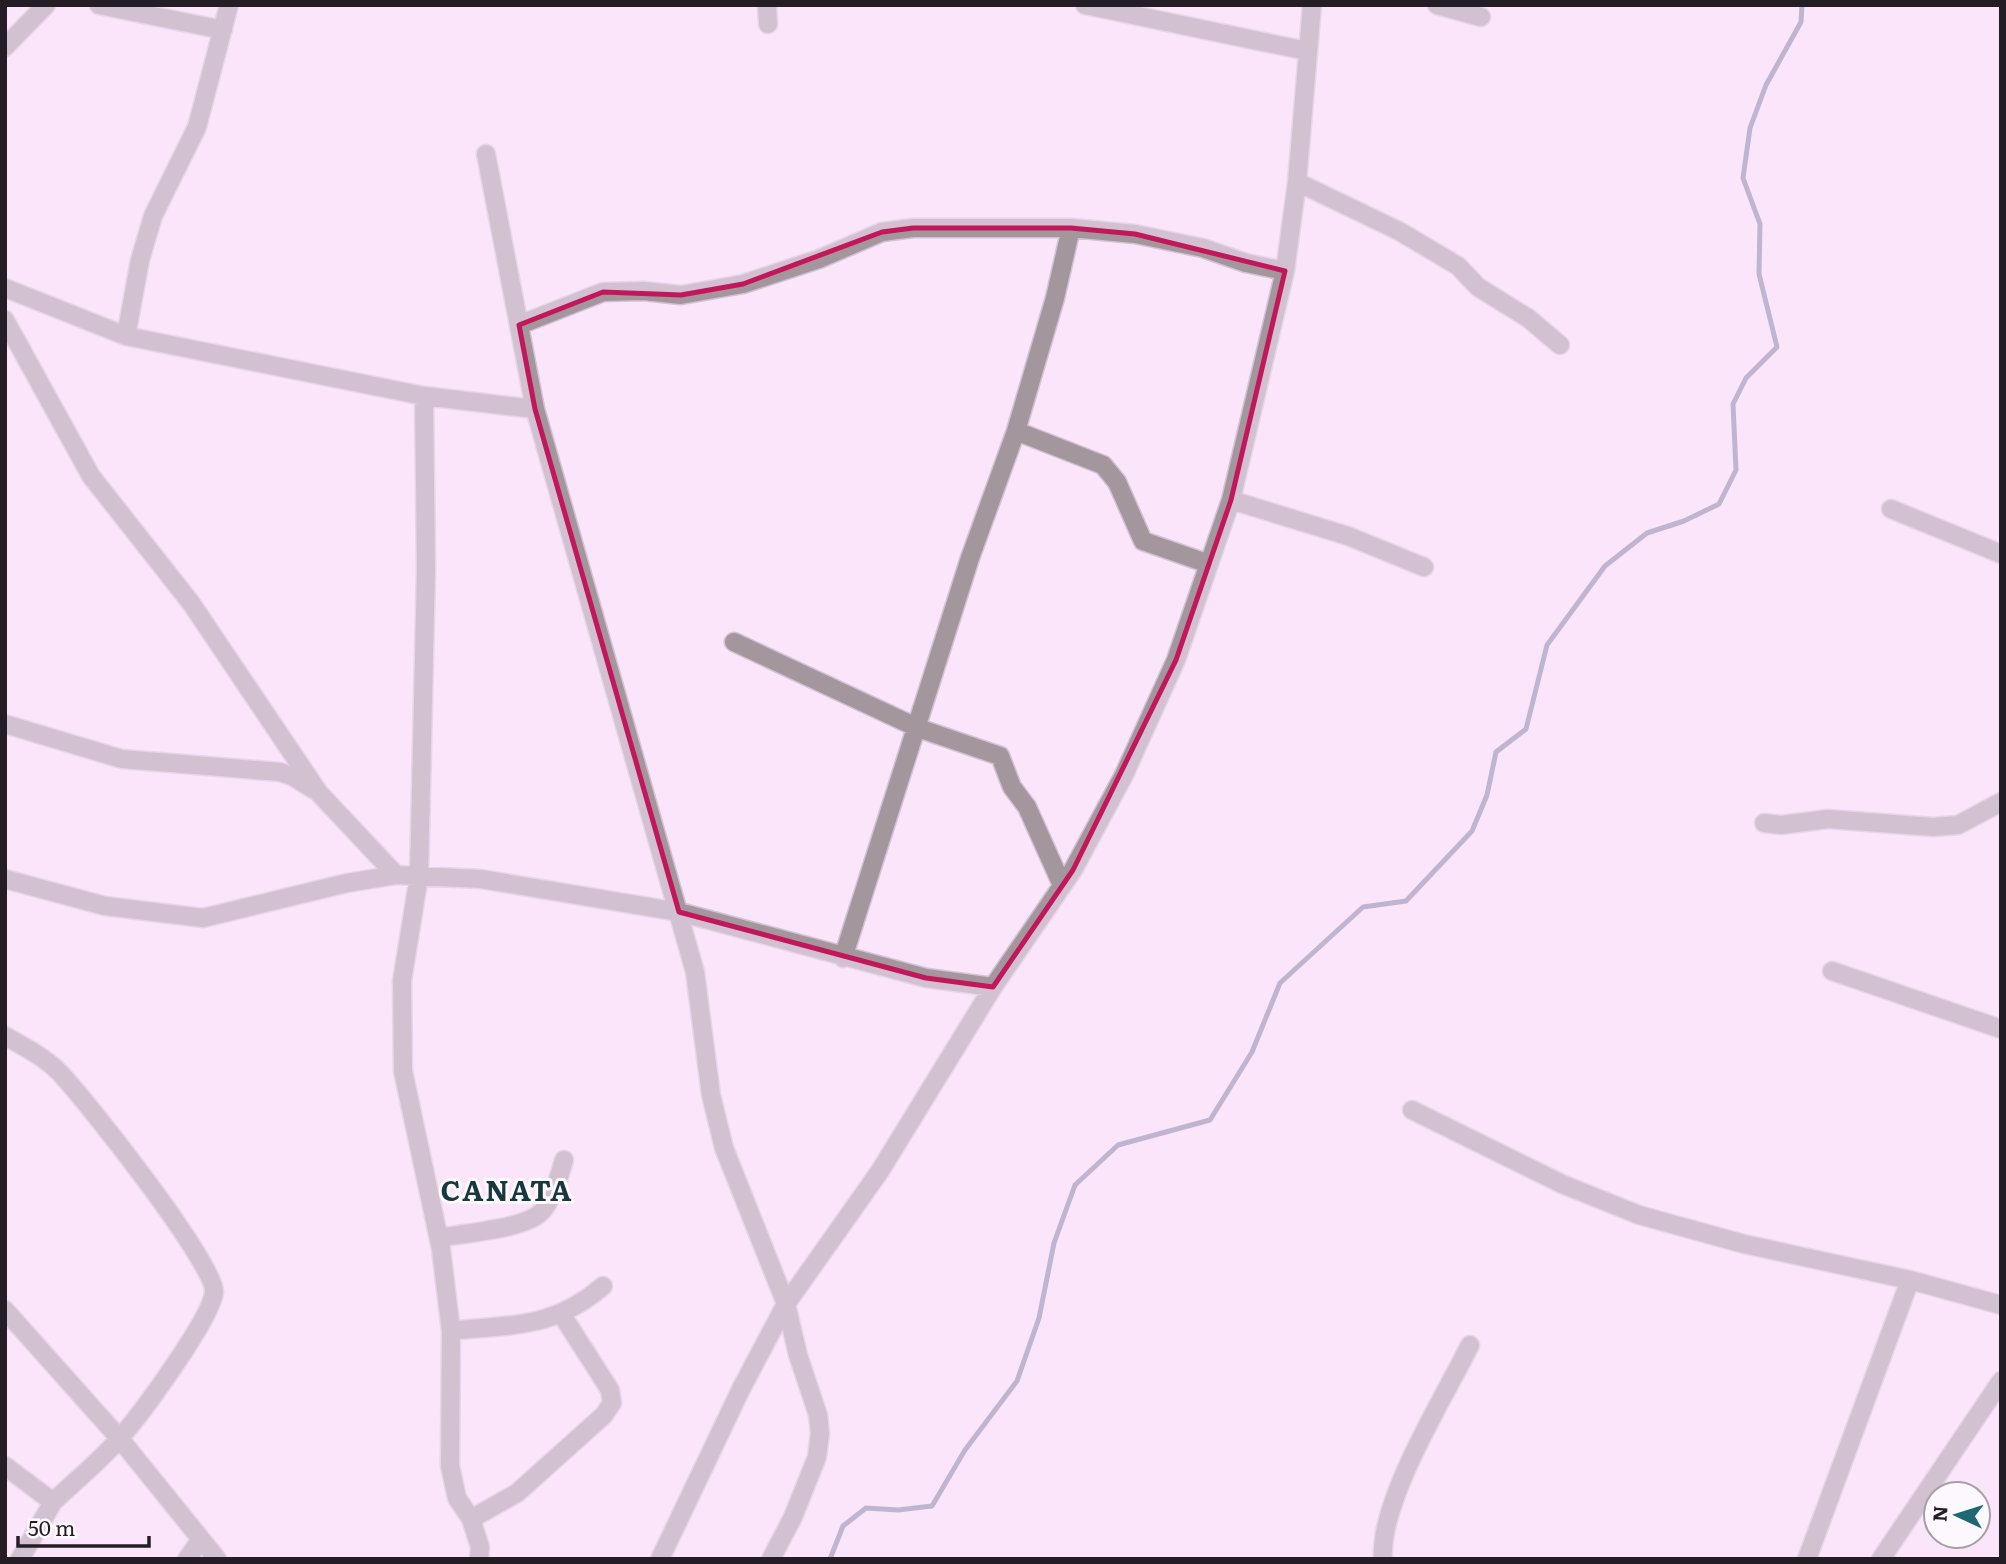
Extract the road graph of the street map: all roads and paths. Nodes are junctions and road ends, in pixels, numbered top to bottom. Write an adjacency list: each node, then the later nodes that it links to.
1 (46, 5): 11 (street)
2 (99, 5): 10 (street)
3 (229, 5): 10 (street)
4 (768, 5): 9 (street)
5 (1085, 5): 12 (street)
6 (1312, 5): 12 (street)
7 (1437, 5): 8 (street)
8 (1481, 17)
9 (768, 24)
10 (223, 30): 20 (street)
11 (5, 47)
12 (1307, 51): 14 (street)
13 (486, 154): 19 (street)
14 (1297, 182): 16 (street); 21 (street)
15 (1071, 228): 16 (street); 19 (street); 24 (street)
16 (1285, 271): 25 (street)
17 (5, 288): 20 (street)
18 (5, 320): 33 (street)
19 (519, 325): 23 (street)
20 (126, 336): 22 (street)
21 (1560, 345)
22 (424, 396): 23 (street); 37 (street)
23 (535, 409): 40 (street)
24 (1016, 431): 28 (street); 32 (street)
25 (1231, 500): 28 (street); 29 (street)
26 (1891, 509): 27 (street)
27 (2001, 554)
28 (1209, 564): 39 (street)
29 (1424, 567)
30 (734, 642): 32 (street)
31 (5, 724): 33 (street)
32 (918, 729): 39 (street); 41 (street)
33 (319, 793): 36 (street)
34 (2001, 802): 35 (street)
35 (1764, 823)
36 (396, 875): 37 (street); 38 (street)
37 (419, 876): 40 (street); 48 (street)
38 (5, 879)
39 (1062, 886): 43 (street)
40 (679, 912): 41 (street); 51 (street)
41 (843, 958): 43 (street)
42 (1832, 971): 44 (street)
43 (993, 987): 51 (street)
44 (2001, 1029)
45 (5, 1035): 58 (street)
46 (1412, 1110): 49 (street)
47 (564, 1160): 48 (street)
48 (439, 1238): 55 (street)
49 (1910, 1280): 52 (street); 70 (street)
50 (603, 1286): 54 (street)
51 (786, 1304): 67 (street); 68 (street)
52 (2001, 1306)
53 (5, 1310): 58 (street)
54 (562, 1315): 55 (street); 61 (street)
55 (451, 1331): 61 (street)
56 (1470, 1345): 69 (street)
57 (2001, 1381): 71 (street)
58 (120, 1439): 60 (street); 62 (street)
59 (5, 1466): 60 (street)
60 (53, 1502): 63 (street)
61 (471, 1519): 66 (street)
62 (200, 1541): 64 (street); 65 (street)
63 (20, 1559)
64 (187, 1559)
65 (217, 1559)
66 (479, 1559)
67 (660, 1559)
68 (771, 1559)
69 (1383, 1559)
70 (1807, 1559)
71 (1881, 1559)

